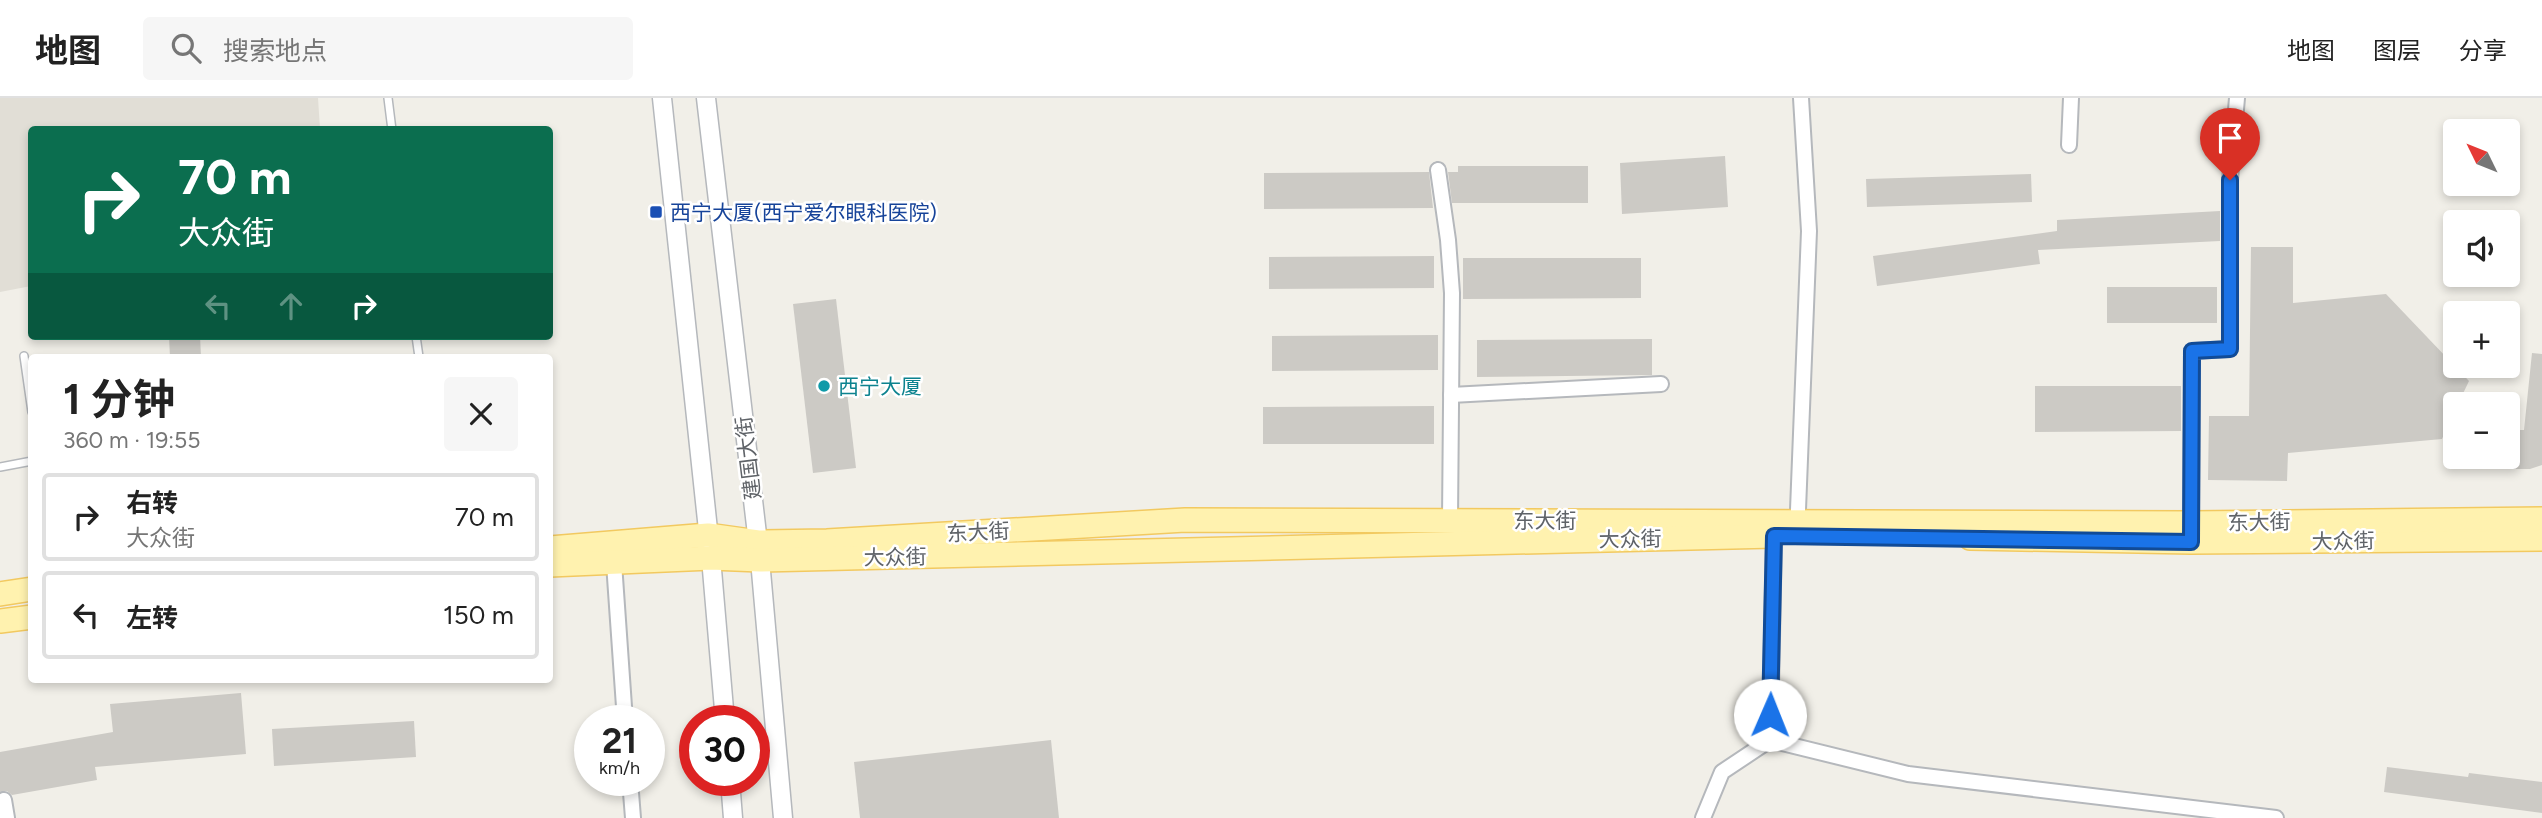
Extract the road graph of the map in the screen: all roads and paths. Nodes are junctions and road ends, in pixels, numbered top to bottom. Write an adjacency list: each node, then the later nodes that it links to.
1 (388, 98): 7 (lane)
2 (662, 98): 20 (street)
3 (706, 98): 23 (street, 建国大街)
4 (1801, 98): 18 (street)
5 (2071, 98): 8 (street)
6 (2237, 98): 19 (street)
7 (392, 126)
8 (2069, 145)
9 (1438, 170): 13 (street)
10 (24, 356): 11 (lane)
11 (28, 384)
12 (1661, 384): 13 (street)
13 (1451, 395): 17 (street)
14 (28, 462): 15 (lane)
15 (0, 467)
16 (2542, 519): 19 (main road, 东大街)
17 (1450, 520): 18 (main road, 东大街); 23 (main road, 东大街)
18 (1790, 531): 19 (main road, 东大街); 23 (main road, 大众街); 33 (street)
19 (2191, 533): 21 (main road, 大众街)
20 (708, 535): 22 (main road, 东大街); 23 (main road, 东大街); 24 (street)
21 (2542, 539)
22 (553, 548)
23 (759, 551): 24 (main road, 大众街); 40 (street, 建国大街)
24 (711, 558): 25 (main road, 大众街); 32 (street)
25 (614, 563): 26 (main road, 大众街); 31 (street)
26 (553, 565)
27 (28, 590): 28 (main road)
28 (0, 594)
29 (28, 618): 30 (main road)
30 (0, 621)
31 (624, 705)
32 (724, 705)
33 (1770, 740): 41 (street); 42 (street)
34 (631, 796): 38 (street)
35 (731, 796): 39 (street)
36 (4, 800): 37 (street)
37 (8, 818)
38 (633, 818)
39 (733, 818)
40 (783, 818)
41 (1703, 818)
42 (2276, 818)

